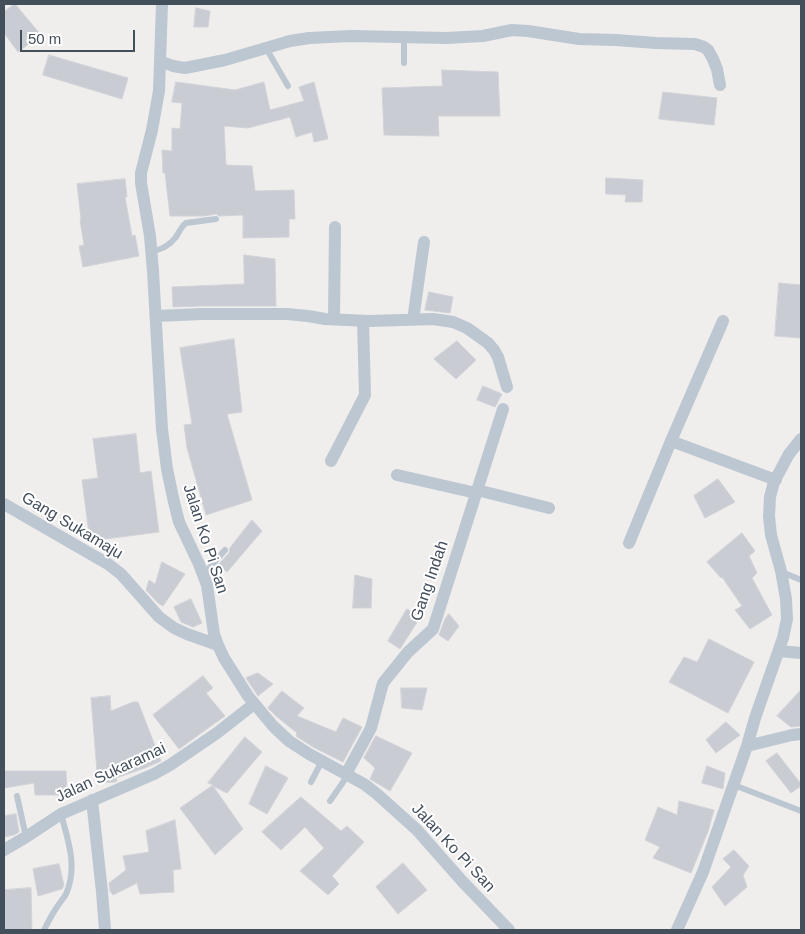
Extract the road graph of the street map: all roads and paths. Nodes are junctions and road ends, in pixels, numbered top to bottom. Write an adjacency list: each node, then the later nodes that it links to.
1 (162, 4): 4 (street, Jalan Ko Pi San)
2 (404, 37): 3 (street); 5 (lane); 7 (street)
3 (266, 48): 4 (street); 6 (lane)
4 (160, 62): 11 (street, Jalan Ko Pi San)
5 (404, 63)
6 (288, 86)
7 (720, 86)
8 (216, 219): 11 (lane)
9 (334, 227): 13 (street)
10 (424, 242): 14 (street)
11 (151, 252): 12 (street, Jalan Ko Pi San)
12 (156, 316): 13 (street); 30 (street, Jalan Ko Pi San)
13 (334, 319): 15 (street)
14 (413, 320): 15 (street); 17 (street)
15 (363, 321): 21 (street)
16 (723, 321): 20 (street)
17 (507, 387)
18 (503, 409): 24 (street, Gang Indah)
19 (801, 439): 23 (street)
20 (671, 441): 23 (street); 27 (street)
21 (331, 461)
22 (397, 475): 24 (street)
23 (776, 480): 29 (street)
24 (476, 492): 26 (street); 39 (street, Gang Indah)
25 (4, 504): 32 (street, Gang Sukamaju)
26 (549, 508)
27 (629, 543)
28 (225, 550): 30 (lane)
29 (781, 571): 31 (lane); 33 (street)
30 (203, 575): 32 (street, Jalan Ko Pi San)
31 (801, 580)
32 (218, 644): 35 (street, Jalan Ko Pi San)
33 (778, 651): 34 (street); 37 (street)
34 (801, 653)
35 (254, 704): 38 (street, Jalan Ko Pi San); 43 (street, Jalan Sukaramai)
36 (801, 734): 37 (street)
37 (747, 746): 41 (street)
38 (322, 761): 39 (street, Jalan Ko Pi San); 40 (lane)
39 (347, 775): 44 (lane); 51 (street, Jalan Ko Pi San)
40 (311, 782)
41 (734, 785): 45 (lane); 52 (street)
42 (17, 796): 47 (lane)
43 (92, 800): 46 (street, Jalan Sukaramai); 50 (street)
44 (330, 800)
45 (801, 811)
46 (61, 814): 47 (street, Jalan Sukaramai); 49 (lane)
47 (26, 837): 48 (street, Jalan Sukaramai)
48 (4, 850)
49 (44, 930)
50 (105, 930)
51 (509, 930)
52 (677, 930)

